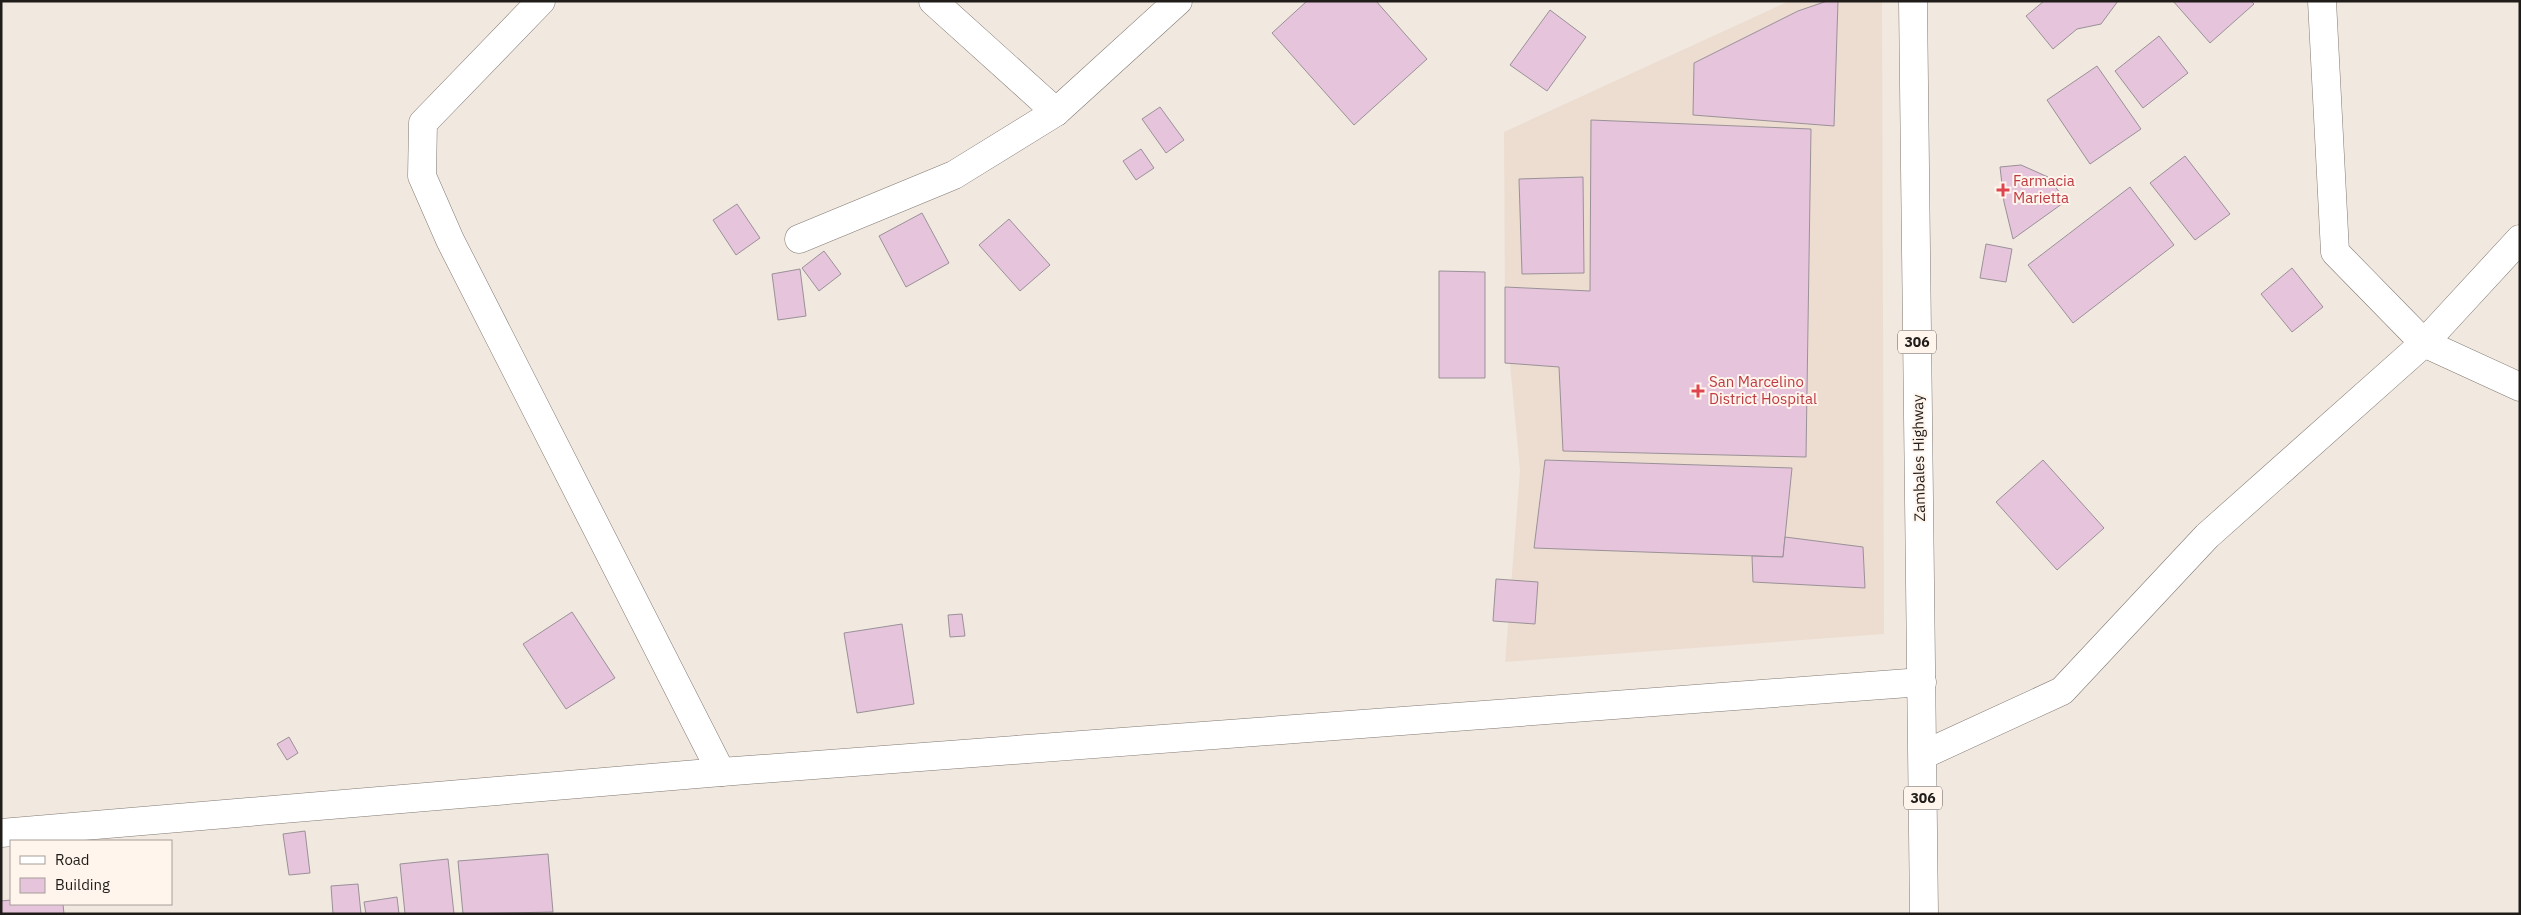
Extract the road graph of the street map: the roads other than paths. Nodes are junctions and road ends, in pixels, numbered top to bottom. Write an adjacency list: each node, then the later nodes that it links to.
1 (541, 1): 13 (street)
2 (933, 1): 6 (street)
3 (1178, 1): 6 (street)
4 (1913, 1): 11 (street, Zambales Highway / 306)
5 (2322, 1): 9 (street)
6 (1056, 112): 7 (street)
7 (799, 239)
8 (2520, 239): 9 (street)
9 (2424, 343): 10 (street); 12 (street)
10 (2520, 387)
11 (1922, 682): 12 (street, Zambales Highway / 306); 13 (street)
12 (1923, 755): 15 (street, Zambales Highway / 306)
13 (720, 772): 14 (street)
14 (1, 833)
15 (1924, 914)

